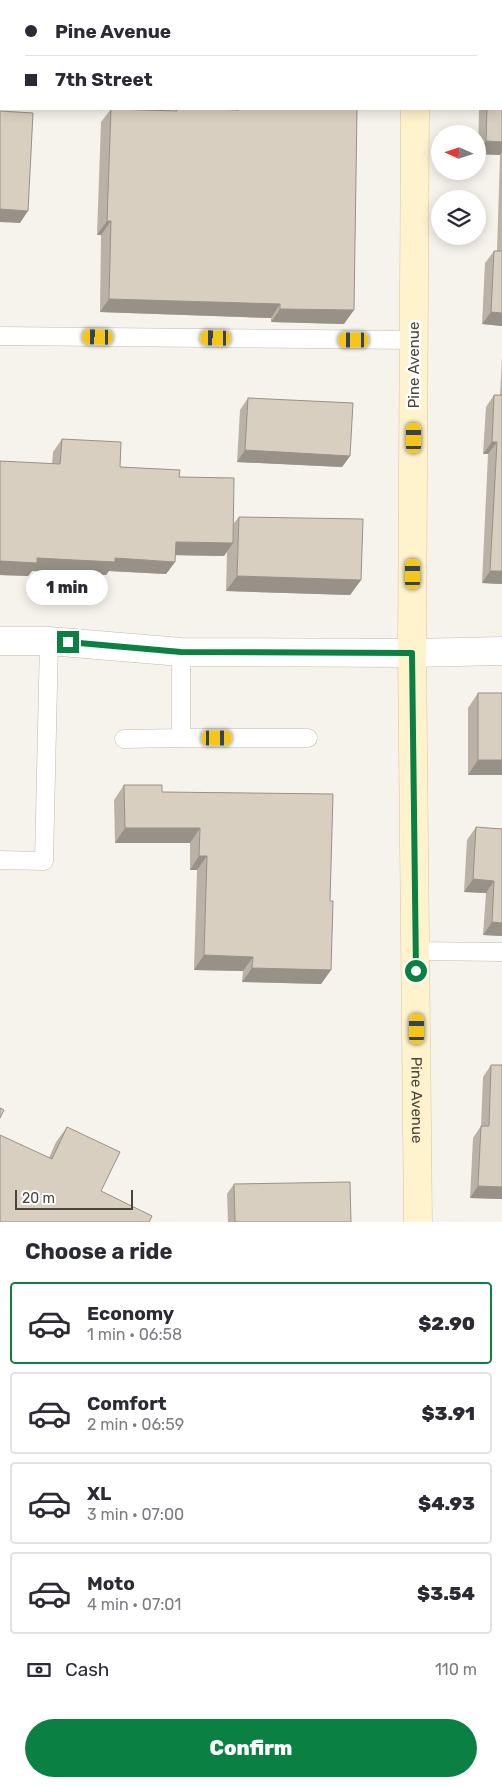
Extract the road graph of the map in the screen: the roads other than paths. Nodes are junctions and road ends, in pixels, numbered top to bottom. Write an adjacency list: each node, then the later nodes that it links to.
1 (414, 110): 3 (main road, Pine Avenue)
2 (0, 336): 3 (lane)
3 (414, 340): 8 (main road, Pine Avenue)
4 (0, 641): 5 (street)
5 (49, 641): 7 (street); 12 (lane)
6 (502, 651): 8 (street)
7 (181, 652): 8 (street); 9 (lane)
8 (412, 653): 13 (main road, Pine Avenue)
9 (181, 738): 10 (lane); 11 (lane)
10 (308, 738)
11 (124, 739)
12 (0, 860)
13 (416, 951): 14 (lane); 15 (main road, Pine Avenue)
14 (502, 952)
15 (418, 1222)

